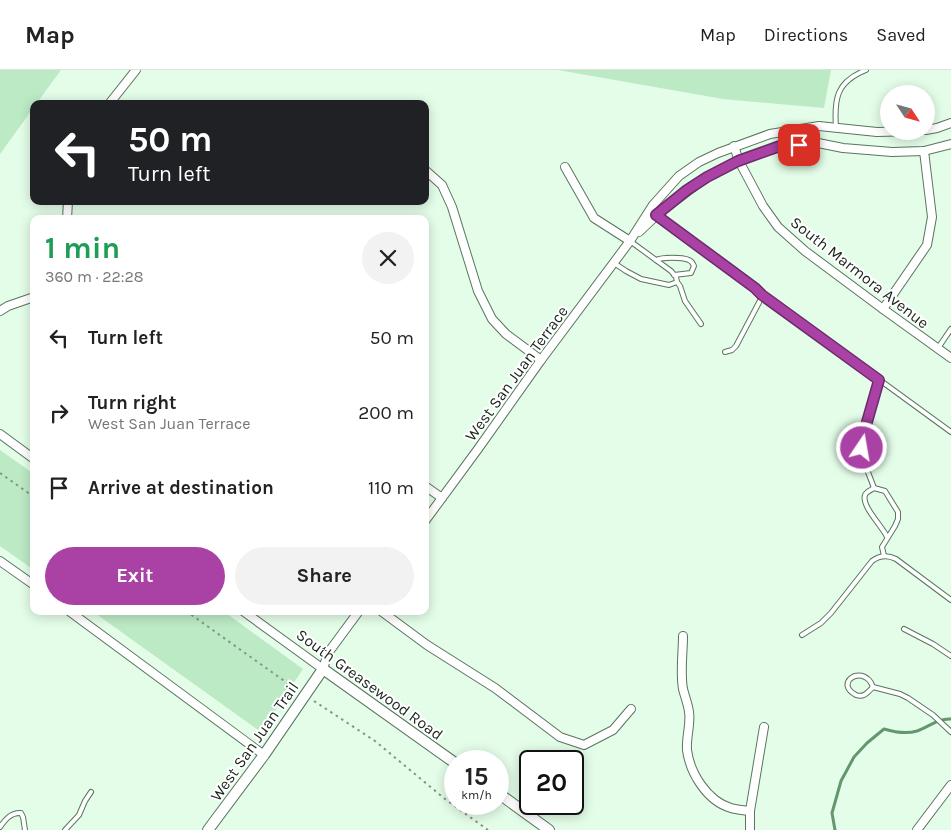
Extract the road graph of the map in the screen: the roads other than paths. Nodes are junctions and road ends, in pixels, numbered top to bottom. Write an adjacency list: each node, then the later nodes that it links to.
1 (136, 70): 3 (street)
2 (866, 70): 6 (lane)
3 (111, 100)
4 (951, 123): 5 (street)
5 (935, 127)
6 (836, 128): 7 (street, West San Juan Terrace); 9 (street, West San Juan Terrace)
7 (880, 132)
8 (951, 144): 10 (street, West San Juan Terrace)
9 (734, 146): 11 (street, South Marmora Avenue); 15 (street, West San Juan Terrace)
10 (924, 151): 11 (street, West San Juan Terrace); 22 (street)
11 (738, 161): 14 (street, West San Juan Terrace); 22 (street, South Marmora Avenue)
12 (565, 167): 15 (street)
13 (429, 174): 29 (street)
14 (656, 215): 15 (street, West San Juan Terrace); 20 (lane)
15 (630, 241): 16 (lane); 17 (street, West San Juan Terrace)
16 (656, 260): 18 (lane); 18 (lane)
17 (614, 262): 19 (lane); 29 (street, West San Juan Terrace)
18 (674, 275): 19 (lane)
19 (677, 282): 24 (lane)
20 (762, 295): 27 (lane); 30 (lane)
21 (30, 298): 23 (street)
22 (883, 310): 26 (street, South Marmora Avenue)
23 (0, 311)
24 (701, 324)
25 (951, 330): 26 (lane)
26 (937, 348): 28 (street, South Marmora Avenue)
27 (725, 352)
28 (951, 358)
29 (541, 360): 36 (street, West San Juan Terrace)
30 (879, 380): 31 (lane); 34 (lane)
31 (951, 432)
32 (0, 434): 33 (street)
33 (30, 455)
34 (874, 488): 38 (lane); 38 (lane)
35 (429, 489): 36 (street)
36 (442, 498): 37 (street, West San Juan Terrace)
37 (429, 516)
38 (887, 537): 39 (lane)
39 (884, 556): 42 (lane); 48 (lane)
40 (0, 560): 41 (street)
41 (30, 583)
42 (951, 600)
43 (74, 615): 56 (street)
44 (249, 615): 51 (street, South Greasewood Road)
45 (356, 615): 51 (street)
46 (386, 615): 53 (street)
47 (904, 629): 50 (lane)
48 (802, 634)
49 (683, 636): 61 (street)
50 (951, 656)
51 (323, 668): 56 (street, West San Juan Trail); 57 (street, South Greasewood Road)
52 (873, 687): 52 (lane); 55 (lane)
53 (632, 709)
54 (764, 727): 61 (street)
55 (951, 732)
56 (264, 755): 65 (street, West San Juan Trail)
57 (444, 755)
58 (951, 785): 68 (street)
59 (91, 792): 64 (lane)
60 (509, 802): 66 (street)
61 (750, 811): 67 (street)
62 (0, 827): 63 (lane)
63 (25, 830)
64 (65, 830)
65 (208, 830)
66 (549, 830)
67 (750, 830)
68 (917, 830)

